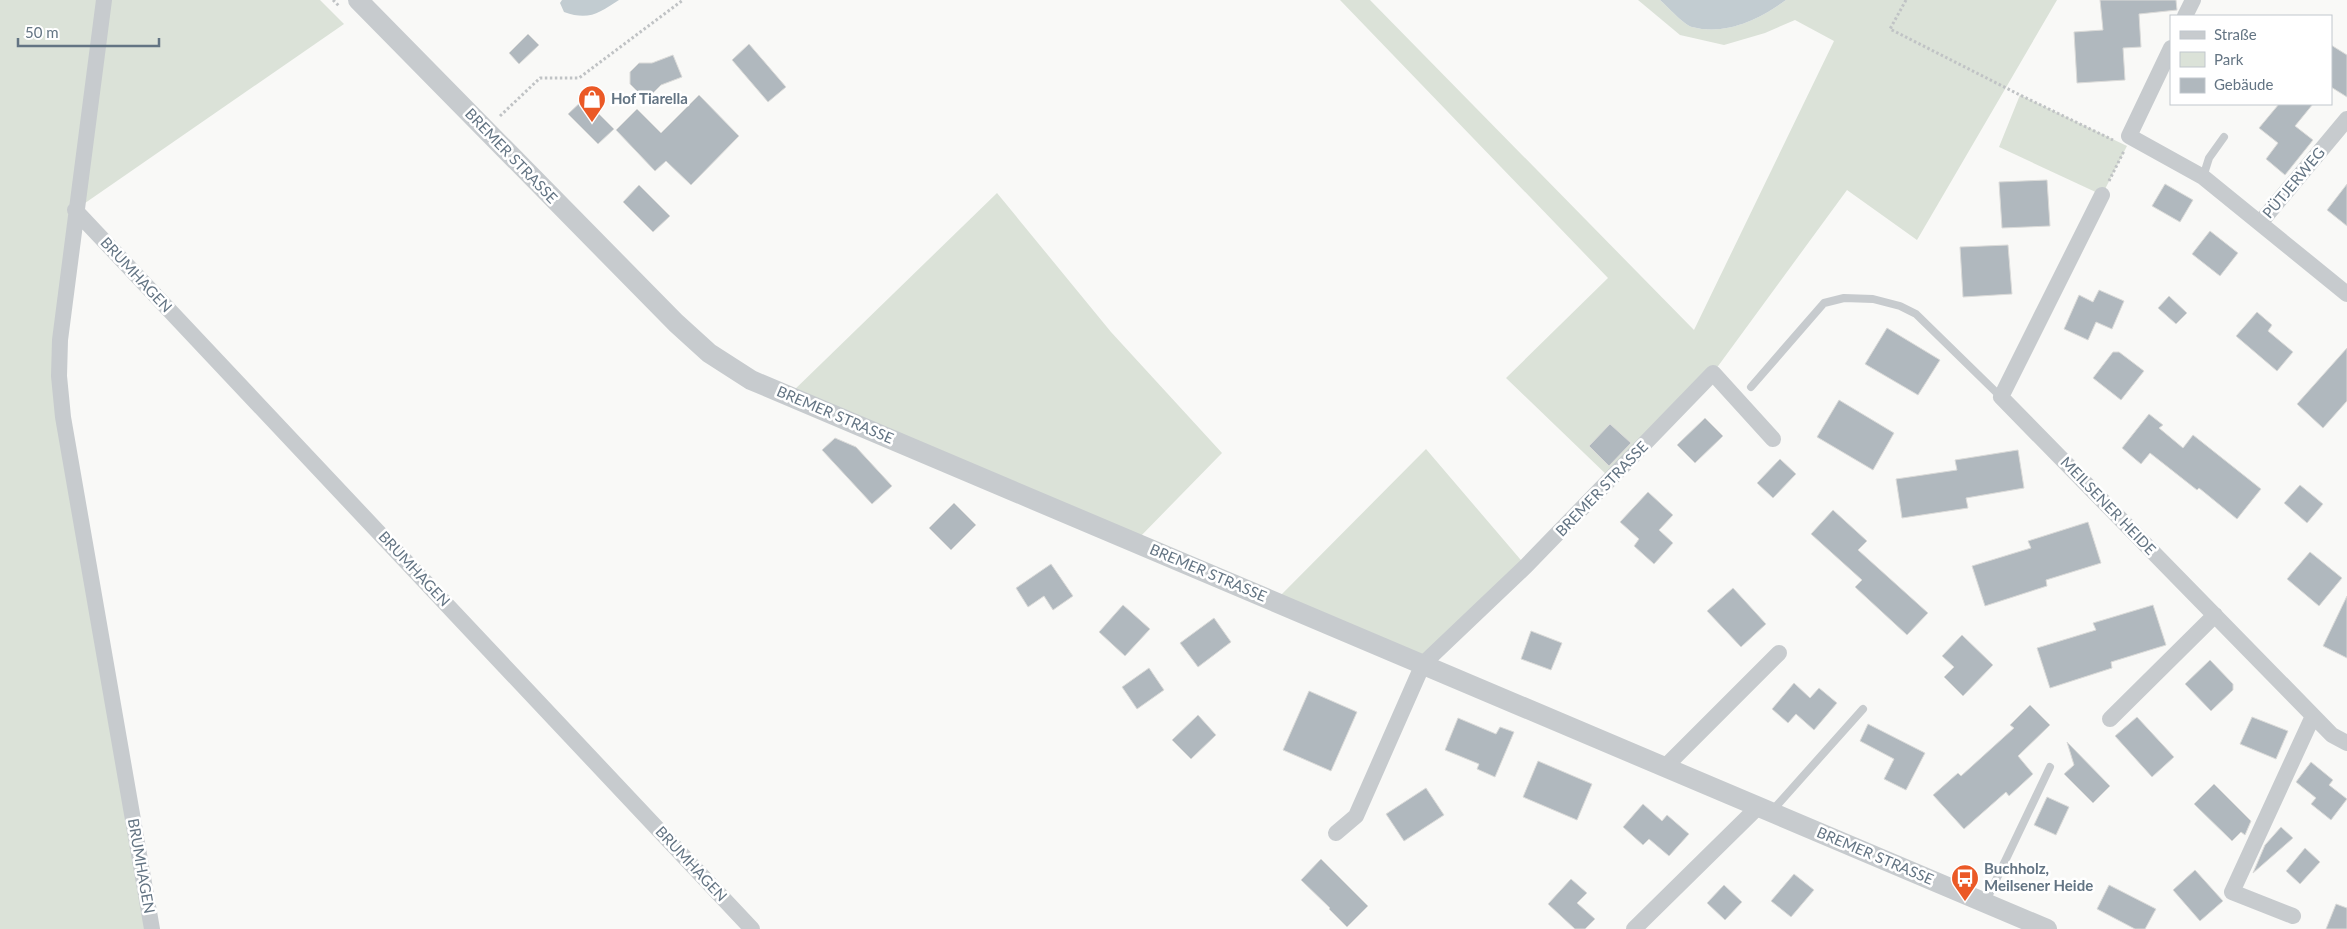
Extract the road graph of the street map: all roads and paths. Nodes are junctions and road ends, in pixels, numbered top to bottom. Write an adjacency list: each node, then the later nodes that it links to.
1 (104, 0): 14 (street, BRUMHAGEN)
2 (358, 0): 9 (street, BREMER STRASSE)
3 (683, 0): 9 (path)
4 (1906, 0): 11 (path)
5 (2193, 0): 6 (street)
6 (2186, 15)
7 (2170, 50): 11 (street)
8 (2347, 119): 15 (street, PÜTJERWEG)
9 (485, 130): 22 (street, BREMER STRASSE)
10 (2224, 137): 12 (lane)
11 (2128, 141): 12 (street, PÜTJERWEG); 13 (path)
12 (2203, 177): 15 (street, PÜTJERWEG)
13 (2102, 195): 18 (street)
14 (75, 210): 34 (street, BRUMHAGEN); 35 (street, BRUMHAGEN)
15 (2260, 223): 16 (street, PÜTJERWEG)
16 (2347, 294)
17 (1750, 387): 18 (lane, MEILSENER HEIDE)
18 (2001, 398): 20 (street, MEILSENER HEIDE)
19 (1773, 439): 22 (street, BREMER STRASSE)
20 (2215, 615): 24 (street, MEILSENER HEIDE); 25 (street)
21 (1779, 653): 27 (street)
22 (1423, 664): 27 (street, BREMER STRASSE); 30 (street, BREMER STRASSE)
23 (1863, 709): 29 (lane)
24 (2313, 716): 26 (street, MEILSENER HEIDE); 32 (street)
25 (2110, 719)
26 (2347, 743)
27 (1665, 767): 29 (street, BREMER STRASSE)
28 (2050, 767): 31 (lane)
29 (1764, 810): 31 (street, BREMER STRASSE); 36 (street)
30 (1336, 833)
31 (1985, 903): 33 (street, BREMER STRASSE)
32 (2293, 916)
33 (2019, 924): 37 (street, BREMER STRASSE)
34 (152, 929)
35 (752, 929)
36 (1634, 929)
37 (2047, 929)

